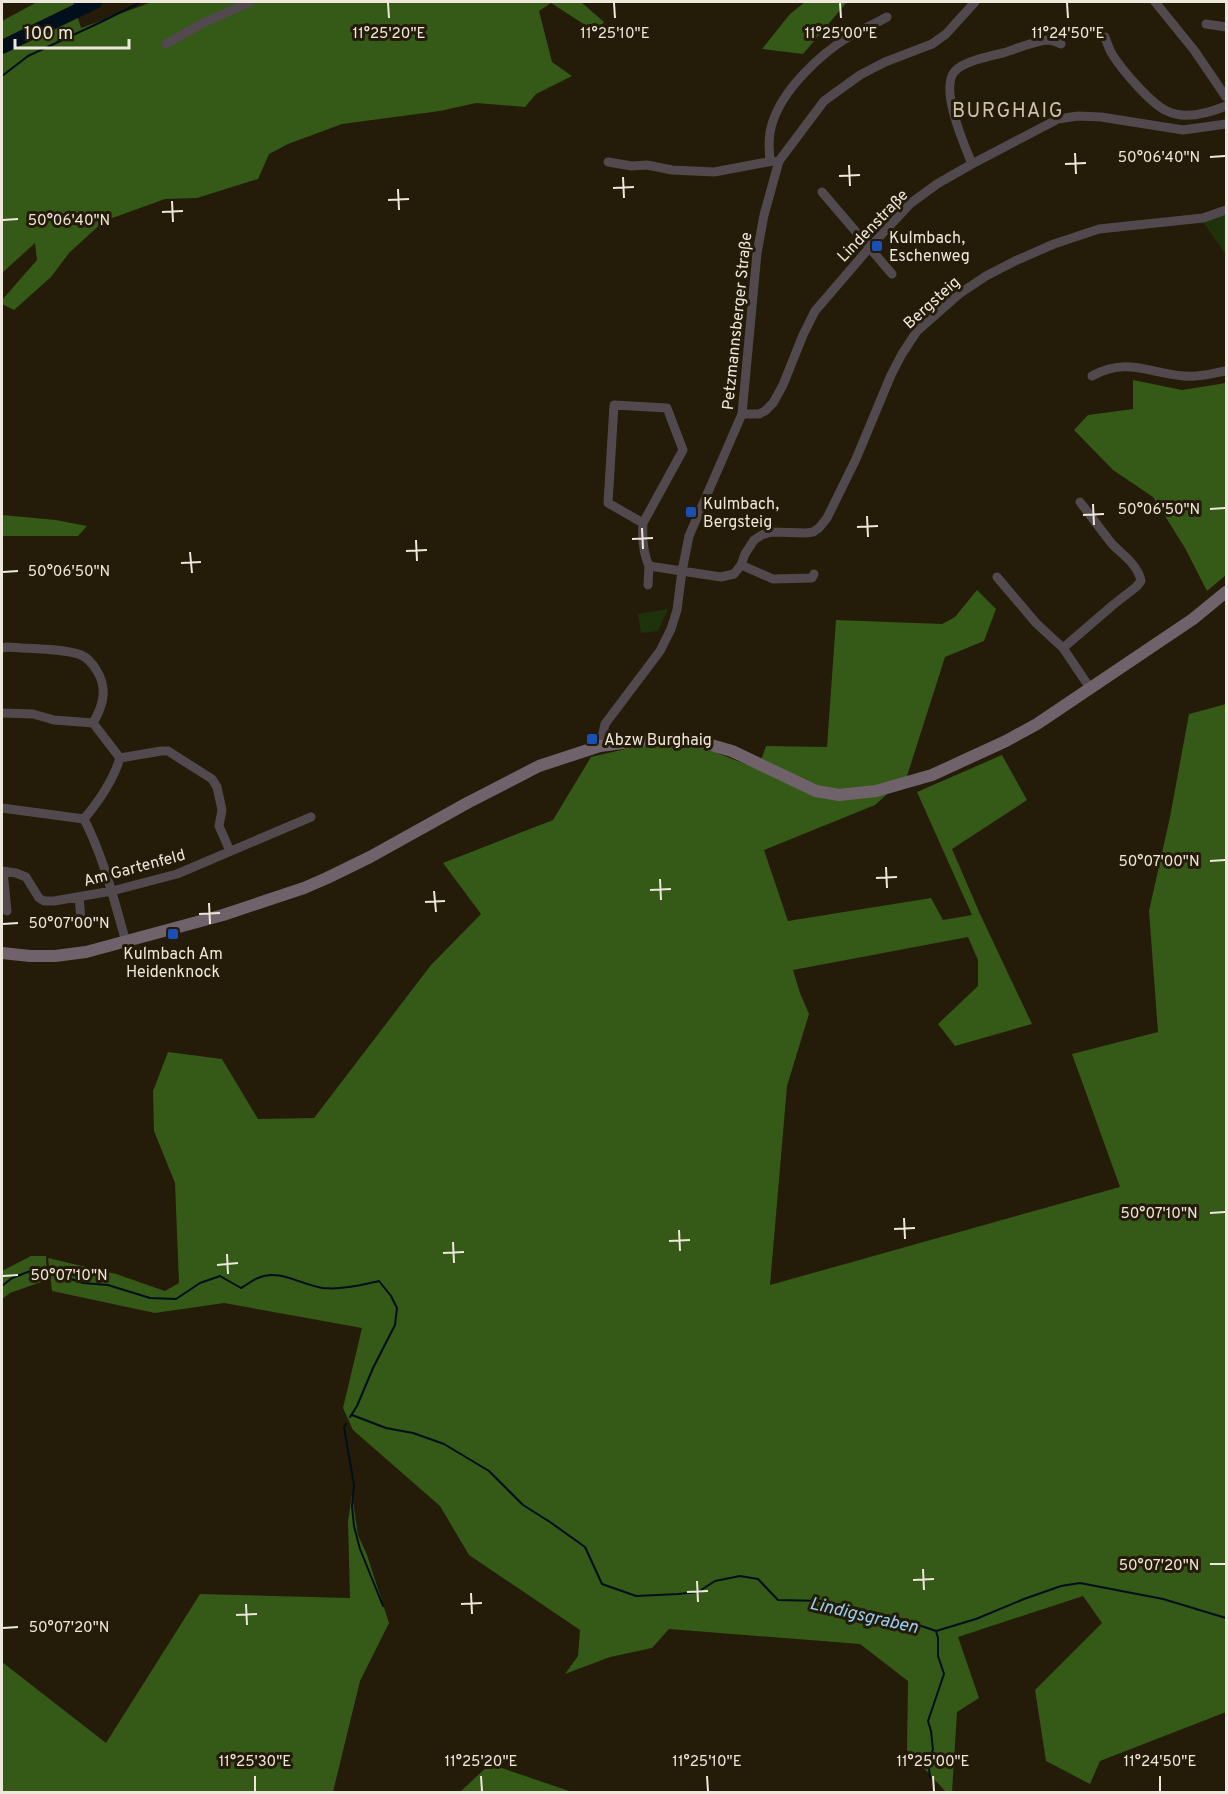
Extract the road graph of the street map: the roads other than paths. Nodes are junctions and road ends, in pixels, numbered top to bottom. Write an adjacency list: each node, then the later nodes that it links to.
1 (250, 2): 8 (street)
2 (975, 2): 13 (street, Petzmannsberger Straße)
3 (1155, 2): 10 (street)
4 (887, 17): 13 (street)
5 (1206, 24): 6 (street)
6 (1227, 27)
7 (1105, 37): 11 (street)
8 (166, 44)
9 (1061, 44): 15 (street)
10 (1227, 97)
11 (1227, 106)
12 (1227, 124): 15 (street, Lindenstraße)
13 (774, 161): 14 (street); 24 (street, Petzmannsberger Straße)
14 (608, 162)
15 (972, 164): 18 (street, Lindenstraße)
16 (822, 192): 18 (street)
17 (1227, 210): 27 (street, Bergsteig)
18 (870, 247): 19 (street); 24 (street, Lindenstraße)
19 (892, 274)
20 (1114, 360): 21 (street)
21 (1131, 366): 22 (street); 23 (street)
22 (1227, 371)
23 (1092, 376)
24 (742, 414): 29 (street, Petzmannsberger Straße)
25 (1080, 502): 35 (street)
26 (643, 524): 26 (street); 28 (street)
27 (741, 565): 29 (street); 30 (street)
28 (649, 566): 29 (street); 32 (street)
29 (682, 571): 39 (street, Petzmannsberger Straße)
30 (814, 574)
31 (997, 577): 35 (street)
32 (648, 585)
33 (1227, 592): 36 (street)
34 (2, 648): 38 (street)
35 (1063, 648): 36 (street)
36 (1090, 688): 39 (street)
37 (2, 713): 38 (street)
38 (93, 723): 40 (street)
39 (600, 746): 50 (street)
40 (120, 758): 43 (street); 44 (street)
41 (2, 808): 43 (street)
42 (311, 817): 44 (street, Am Gartenfeld)
43 (84, 819): 46 (street)
44 (230, 851): 46 (street, Am Gartenfeld)
45 (2, 871): 47 (street, Am Gartenfeld); 48 (street, Am Gartenfeld)
46 (112, 891): 47 (street, Am Gartenfeld); 50 (street)
47 (79, 897): 49 (street, Am Gartenfeld)
48 (7, 911)
49 (81, 919)
50 (126, 942): 51 (street)
51 (2, 953)

